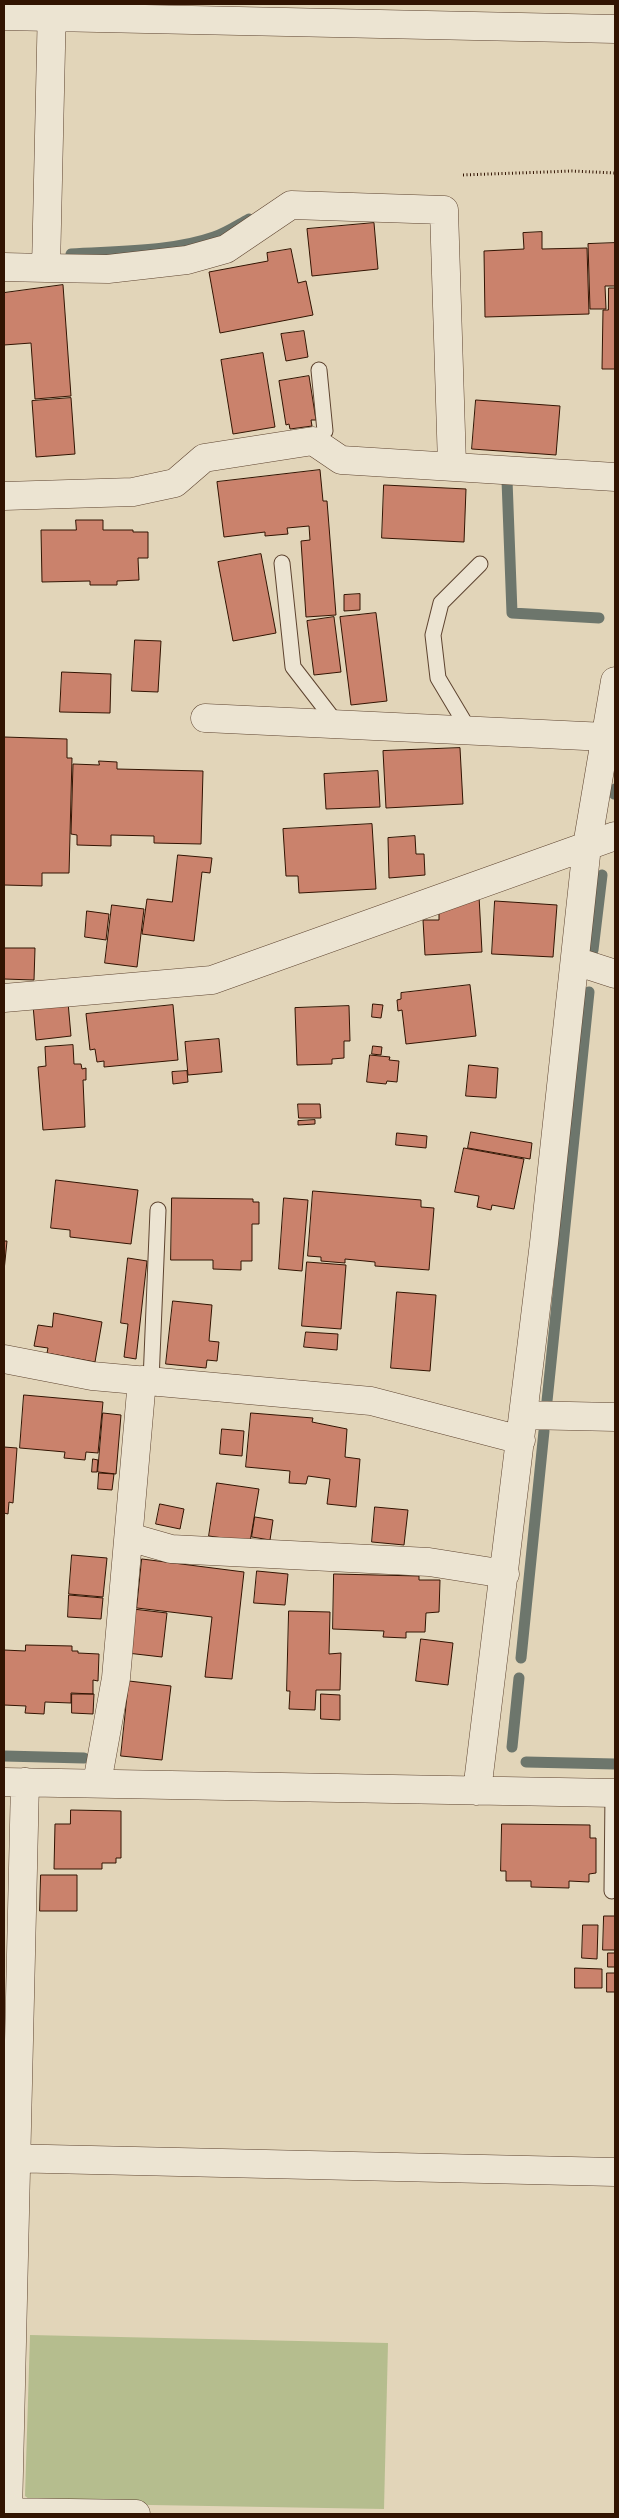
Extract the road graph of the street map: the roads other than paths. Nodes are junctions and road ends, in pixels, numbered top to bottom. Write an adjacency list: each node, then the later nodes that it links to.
1 (52, 10): 2 (street); 3 (street); 5 (street)
2 (4, 16)
3 (615, 29)
4 (4, 267): 5 (street)
5 (46, 268): 8 (street)
6 (319, 370): 7 (lane)
7 (313, 440): 8 (street); 10 (street)
8 (452, 465): 9 (street)
9 (615, 477)
10 (4, 496)
11 (282, 563): 15 (lane)
12 (480, 564): 16 (lane)
13 (615, 681): 17 (street)
14 (205, 718): 15 (street)
15 (337, 724): 16 (street)
16 (469, 730): 17 (street)
17 (606, 737): 19 (street)
18 (615, 836): 19 (street)
19 (587, 846): 20 (street); 22 (street)
20 (575, 961): 21 (street); 27 (street)
21 (615, 974)
22 (4, 998)
23 (158, 1210): 25 (lane)
24 (4, 1359): 25 (street)
25 (146, 1381): 27 (street); 28 (street)
26 (615, 1417): 27 (street)
27 (522, 1428): 29 (street)
28 (129, 1537): 29 (street); 31 (street)
29 (505, 1574): 32 (street)
30 (14, 1782): 31 (street); 35 (street)
31 (97, 1783): 32 (street)
32 (478, 1791): 33 (street)
33 (614, 1793): 34 (lane)
34 (612, 1891)
35 (9, 2158): 36 (street); 37 (street)
36 (615, 2172)
37 (7, 2513): 38 (street)
38 (136, 2514)

